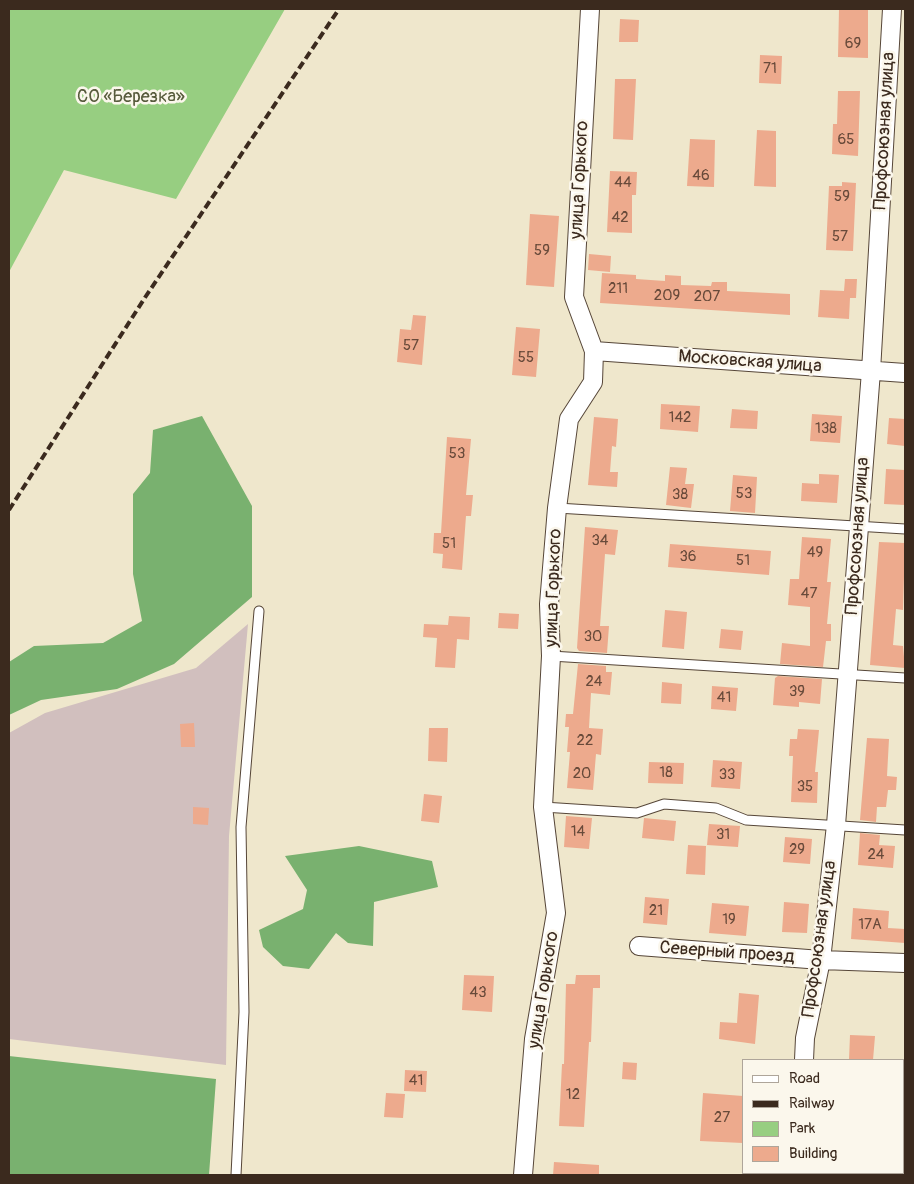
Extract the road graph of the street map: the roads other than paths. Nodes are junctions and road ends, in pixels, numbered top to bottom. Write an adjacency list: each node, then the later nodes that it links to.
1 (590, 9): 3 (street, улица Горького)
2 (892, 9): 4 (street, Профсоюзная улица)
3 (594, 351): 4 (street, Московская улица); 6 (street, улица Горького)
4 (871, 371): 5 (street, Московская улица); 7 (street, Профсоюзная улица)
5 (905, 373)
6 (557, 508): 7 (lane); 10 (street, улица Горького)
7 (859, 526): 8 (lane); 11 (street, Профсоюзная улица)
8 (905, 529)
9 (259, 611): 20 (lane)
10 (552, 656): 11 (lane); 13 (street, улица Горького)
11 (848, 675): 12 (lane); 14 (street, Профсоюзная улица)
12 (905, 678)
13 (543, 807): 14 (lane); 21 (street, улица Горького)
14 (836, 826): 15 (lane); 17 (street, Профсоюзная улица)
15 (905, 830)
16 (639, 946): 17 (street, Северный проезд)
17 (821, 960): 18 (street, Северный проезд); 19 (street, Профсоюзная улица)
18 (905, 963)
19 (804, 1059)
20 (236, 1175)
21 (523, 1175)

